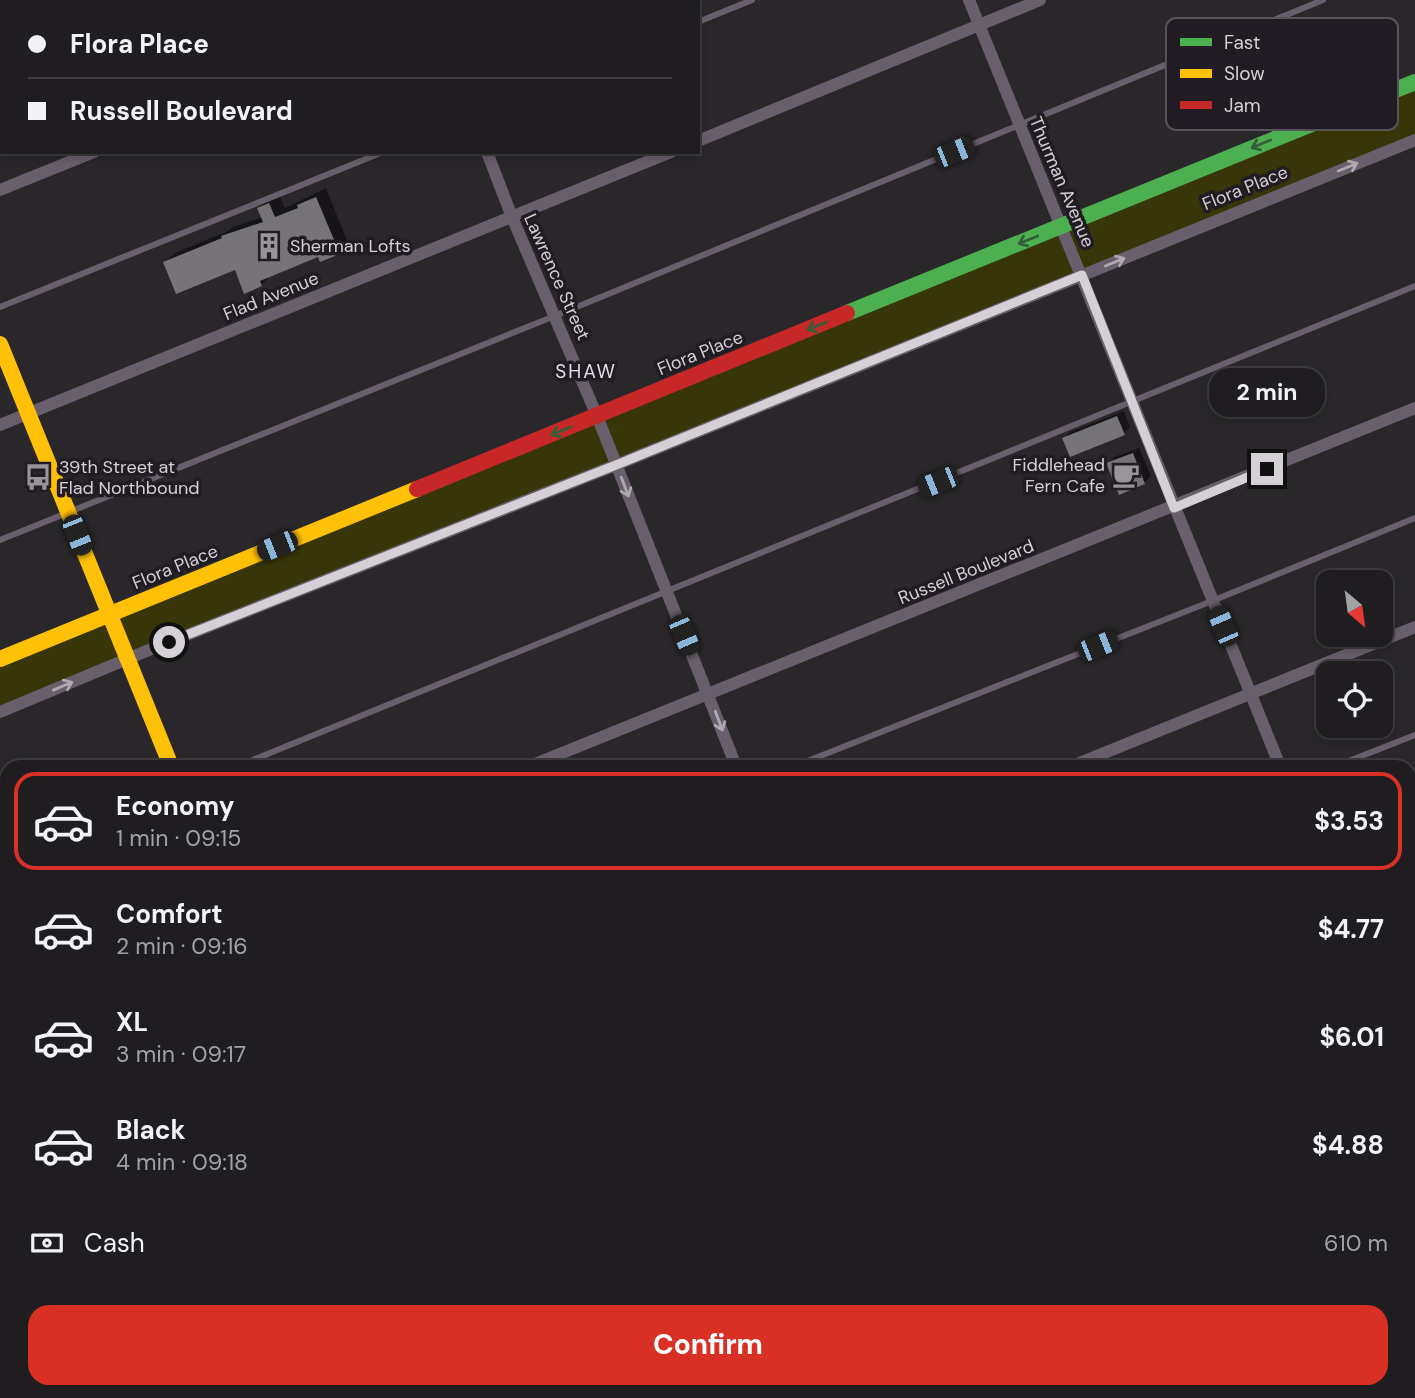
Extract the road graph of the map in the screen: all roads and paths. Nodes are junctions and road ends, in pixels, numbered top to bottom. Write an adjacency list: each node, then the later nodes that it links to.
1 (752, 0): 6 (lane)
2 (969, 0): 7 (street, Thurman Avenue)
3 (1040, 0): 7 (street)
4 (1323, 0): 5 (lane)
5 (1279, 18)
6 (700, 21)
7 (979, 26): 11 (street, Thurman Avenue); 13 (street)
8 (1166, 65): 11 (lane)
9 (1415, 82): 10 (main road, Flora Place, one-way to 10)
10 (1398, 89)
11 (1019, 125): 21 (street, Thurman Avenue); 25 (lane)
12 (1297, 130): 21 (main road, Flora Place, one-way to 21)
13 (700, 140)
14 (1415, 140): 22 (street, Flora Place, one-way to 14)
15 (89, 154): 19 (street)
16 (378, 154): 24 (lane)
17 (488, 154): 20 (street, Lawrence Street)
18 (666, 154): 20 (street, Flad Avenue)
19 (0, 190)
20 (512, 218): 25 (street, Lawrence Street); 29 (street, Flad Avenue)
21 (1062, 226): 22 (street, Thurman Avenue); 30 (main road, Flora Place, one-way to 30)
22 (1082, 275): 27 (street, Thurman Avenue); 32 (street, Flora Place)
23 (1415, 286): 27 (lane)
24 (0, 307)
25 (556, 315): 30 (street, Lawrence Street); 34 (lane)
26 (0, 344): 29 (main road)
27 (1132, 402): 33 (street, Thurman Avenue); 37 (lane)
28 (1415, 408): 33 (street, Russell Boulevard)
29 (28, 414): 31 (street, Flad Avenue); 34 (main road)
30 (597, 416): 32 (street, Lawrence Street); 39 (main road, Flora Place, one-way to 39)
31 (0, 425)
32 (616, 465): 37 (street, Lawrence Street, one-way to 37); 42 (street, Flora Place)
33 (1174, 508): 38 (street, Thurman Avenue); 43 (street, Russell Boulevard)
34 (68, 513): 36 (lane); 39 (main road)
35 (1415, 518): 38 (lane)
36 (0, 540)
37 (666, 593): 43 (street, Lawrence Street); 48 (lane)
38 (1212, 601): 44 (street, Thurman Avenue); 51 (lane)
39 (109, 614): 41 (main road, Flora Place); 42 (main road)
40 (1415, 627): 44 (street)
41 (0, 659)
42 (127, 659): 45 (street, Flora Place, one-way to 42); 47 (main road)
43 (708, 694): 49 (street, Russell Boulevard); 50 (street, Lawrence Street, one-way to 50)
44 (1250, 695): 52 (street); 53 (street, Thurman Avenue)
45 (0, 712)
46 (1415, 735): 54 (lane)
47 (169, 760)
48 (253, 760)
49 (545, 760)
50 (734, 760)
51 (810, 760)
52 (1087, 760)
53 (1277, 760)
54 (1351, 760)

